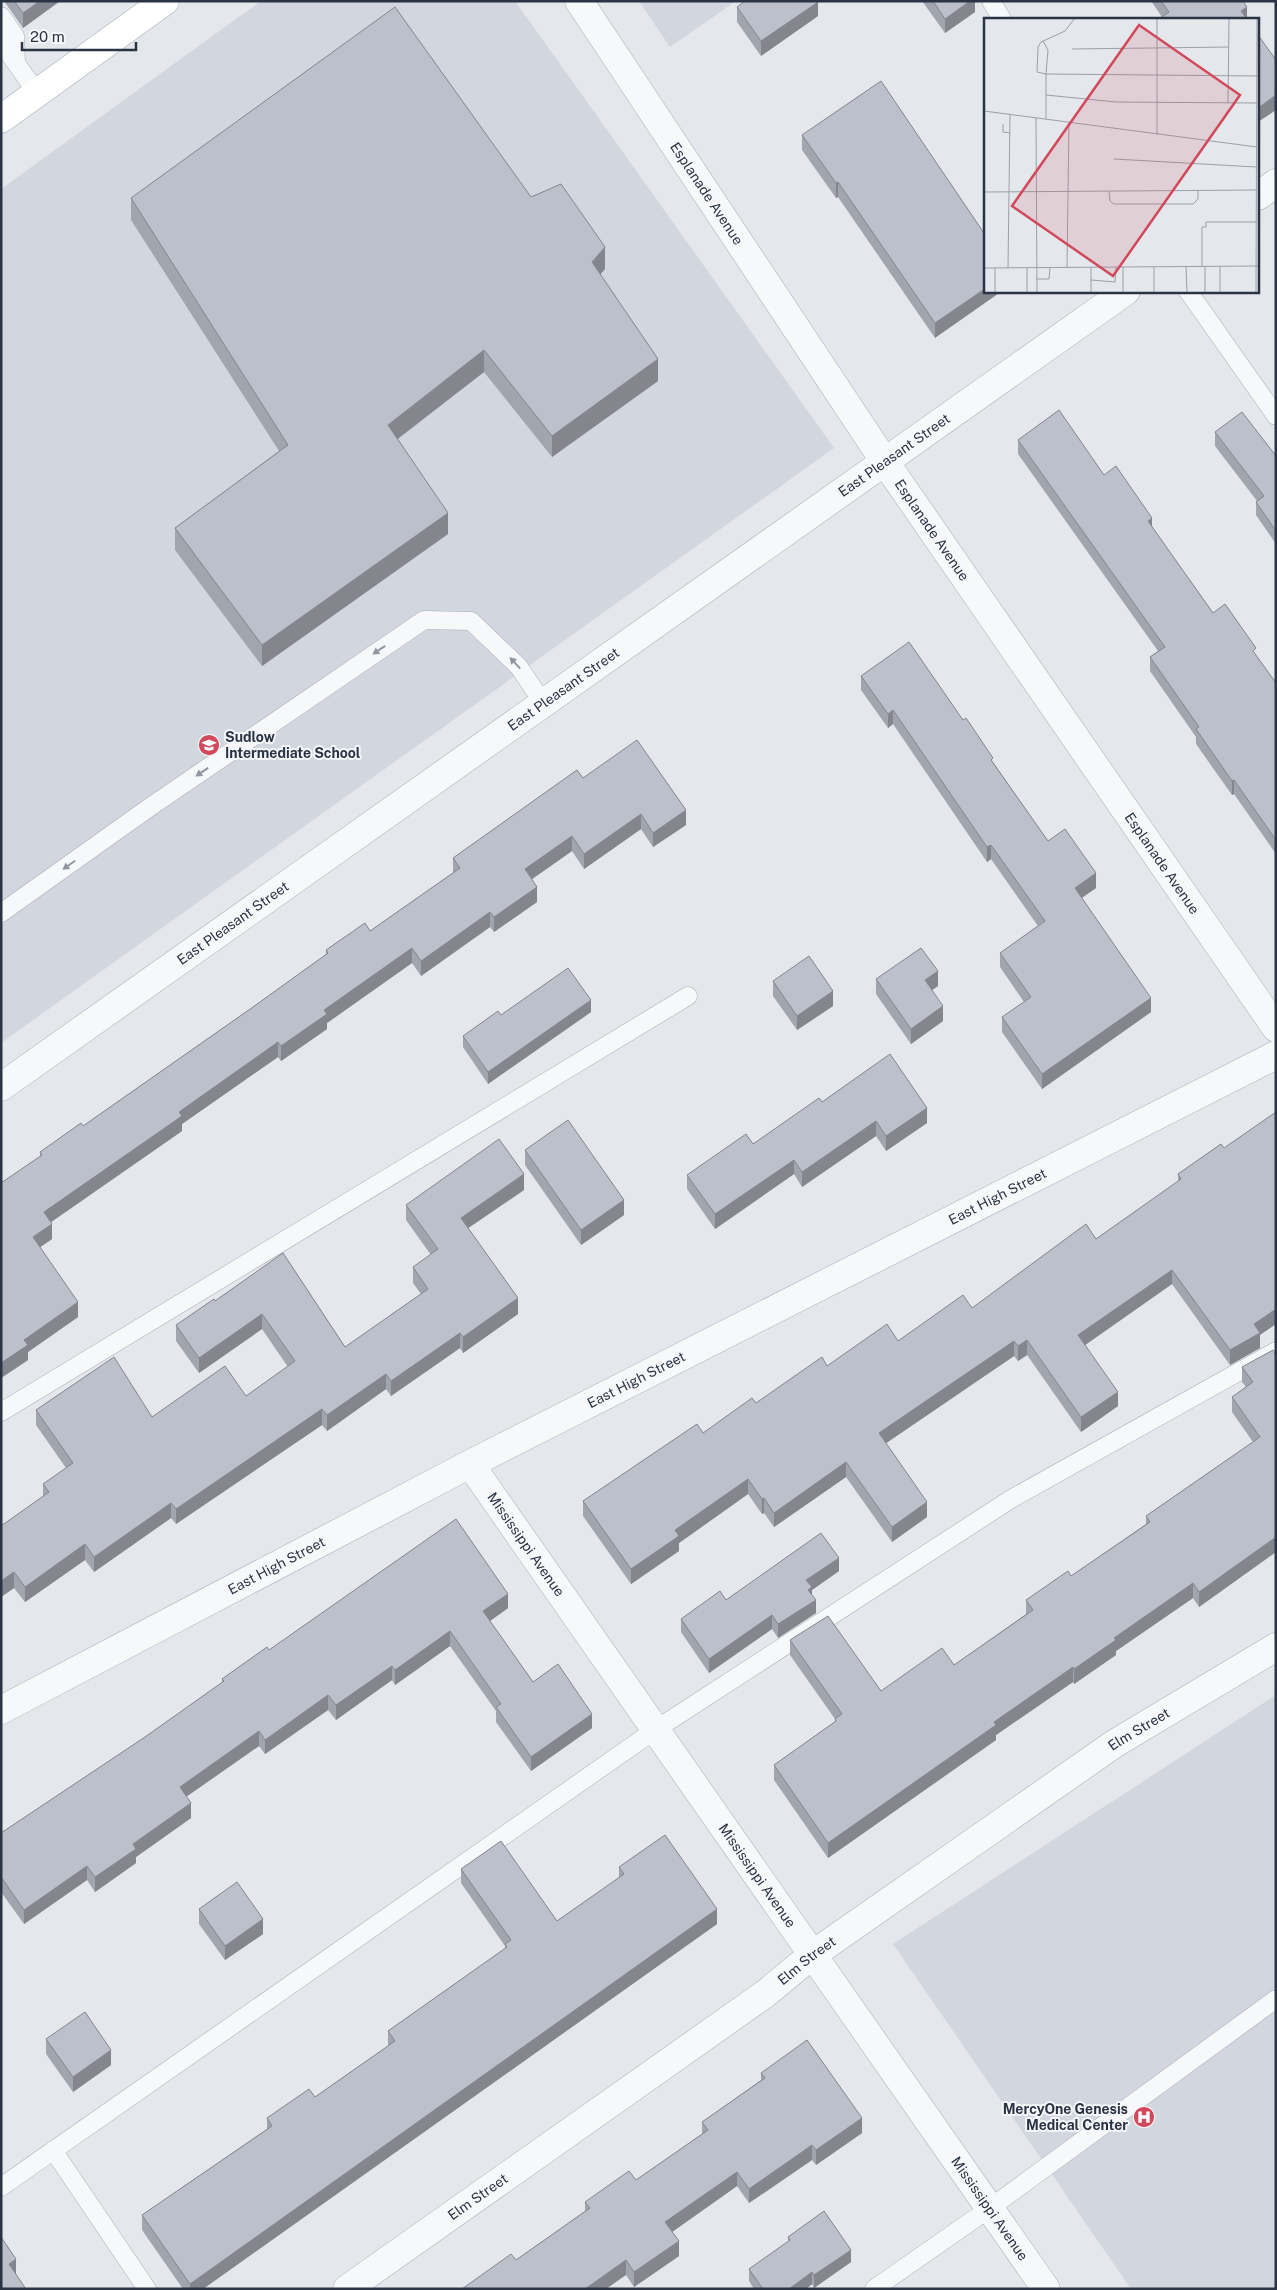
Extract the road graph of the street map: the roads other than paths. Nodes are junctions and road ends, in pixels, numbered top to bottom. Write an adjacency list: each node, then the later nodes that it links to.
1 (165, 1): 8 (main road)
2 (579, 1): 15 (street, Esplanade Avenue)
3 (990, 1): 5 (lane)
4 (1, 16): 7 (lane)
5 (1001, 18)
6 (1, 42): 7 (lane)
7 (16, 63): 8 (lane)
8 (37, 94): 9 (main road)
9 (1, 119)
10 (1276, 183): 11 (street)
11 (1260, 195)
12 (1125, 292): 15 (street, East Pleasant Street)
13 (1189, 292): 14 (lane)
14 (1276, 416)
15 (885, 462): 16 (street, East Pleasant Street); 19 (street, Esplanade Avenue)
16 (542, 703): 17 (lane, one-way to 17); 21 (street, East Pleasant Street)
17 (1, 913)
18 (688, 996): 23 (lane)
19 (1276, 1028)
20 (1276, 1055): 24 (street, East High Street)
21 (1, 1087)
22 (1276, 1351): 27 (lane)
23 (1, 1412)
24 (470, 1464): 26 (street, East High Street); 27 (street, Mississippi Avenue)
25 (1276, 1647): 28 (street, Elm Street)
26 (1, 1710)
27 (655, 1730): 28 (street, Mississippi Avenue); 30 (lane)
28 (812, 1955): 32 (street, Mississippi Avenue); 34 (street, Elm Street)
29 (1276, 2000): 32 (lane)
30 (53, 2150): 31 (lane); 33 (lane)
31 (1, 2186)
32 (990, 2208): 35 (lane); 36 (street, Mississippi Avenue)
33 (147, 2289)
34 (347, 2289)
35 (874, 2289)
36 (1046, 2289)

